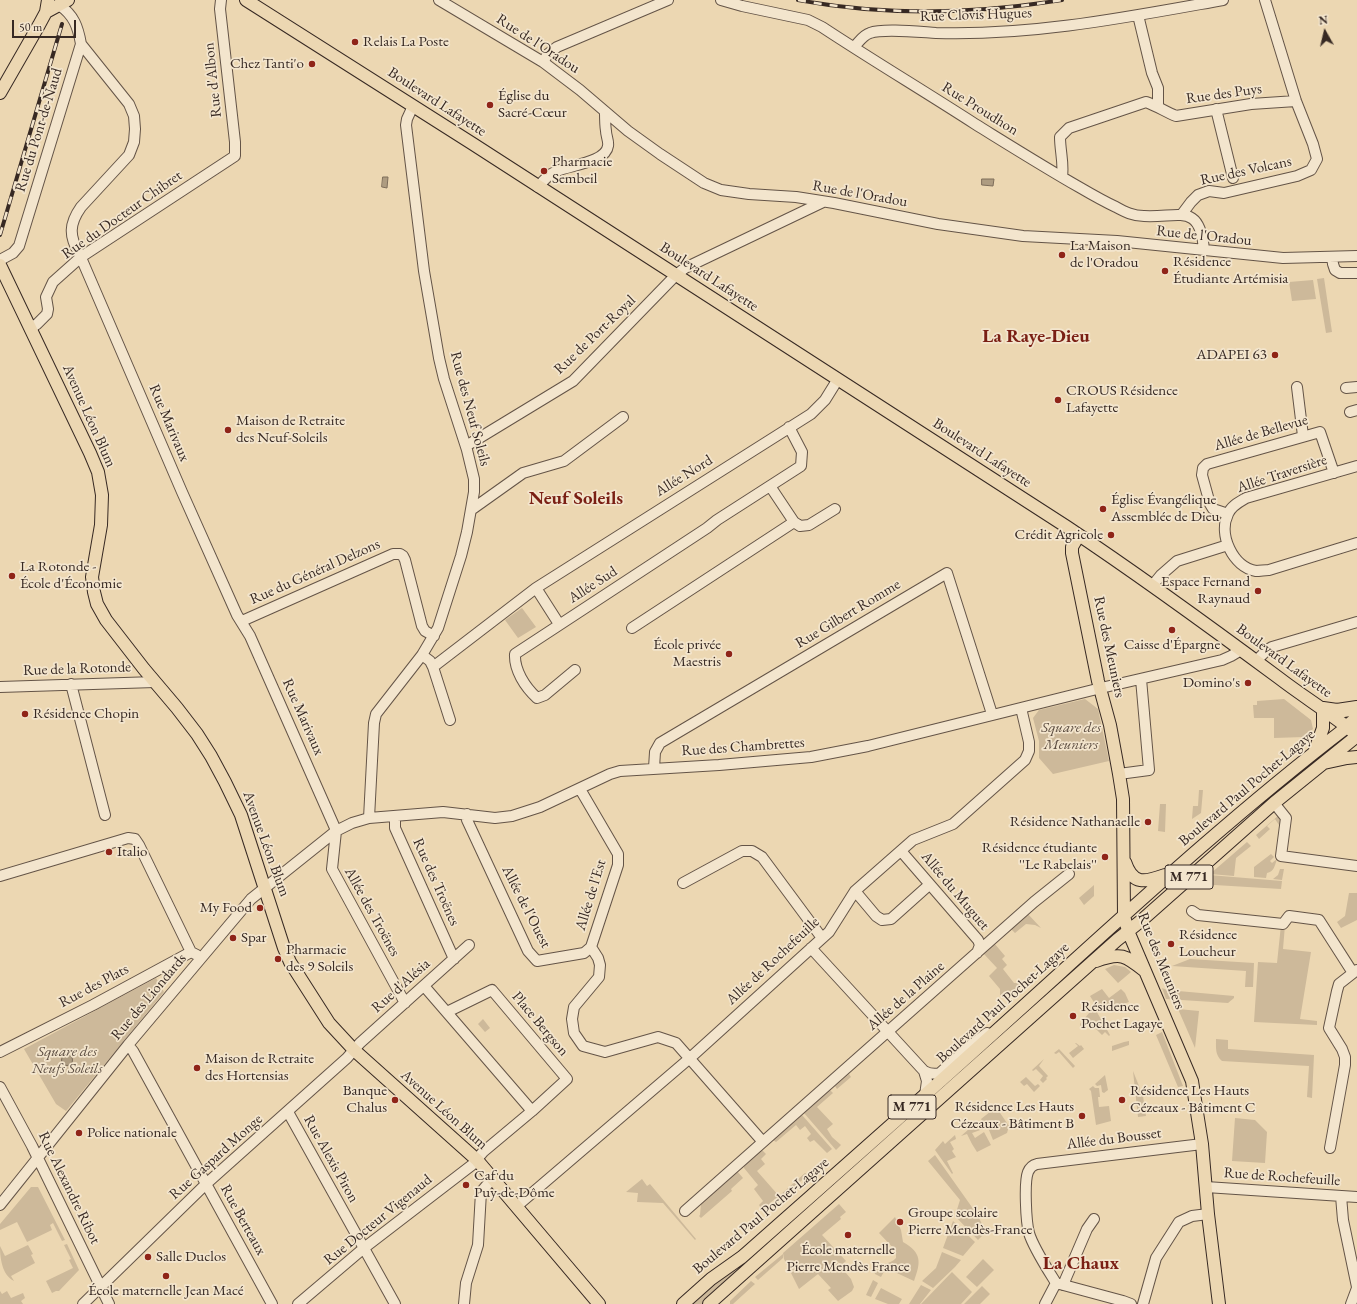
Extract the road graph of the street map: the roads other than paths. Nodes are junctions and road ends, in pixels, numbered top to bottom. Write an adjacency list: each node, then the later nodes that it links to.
1 (220, 0): 19 (street, Rue d'Albon)
2 (246, 0): 15 (main road, Boulevard Lafayette)
3 (439, 0): 12 (street, Rue de l'Oradou)
4 (668, 0): 12 (street)
5 (721, 0): 11 (street, Rue Proudhon)
6 (1223, 0): 9 (street, Rue Clovis Hugues)
7 (1265, 0): 14 (street, Rue des Volcans)
8 (55, 4): 10 (street); 13 (main road)
9 (1138, 15): 11 (street, Rue Clovis Hugues); 16 (street)
10 (81, 44): 29 (street, Rue Marivaux); 31 (street, Rue du Pont-de-Naud)
11 (854, 47): 20 (street, Rue Proudhon)
12 (543, 62): 18 (street, Rue de l'Oradou)
13 (0, 93)
14 (1296, 100): 17 (street, Rue des Puys); 25 (street, Rue des Volcans)
15 (413, 106): 22 (main road, Boulevard Lafayette); 43 (street, Rue des Neuf Soleils)
16 (1158, 106): 17 (street, Rue des Puys); 20 (street, Rue des Puys)
17 (1216, 110): 21 (street)
18 (605, 112): 22 (street); 23 (street, Rue de l'Oradou)
19 (235, 156): 29 (street, Rue du Docteur Chibret)
20 (1062, 177): 25 (street, Rue Proudhon)
21 (1233, 178)
22 (538, 187): 34 (main road, Boulevard Lafayette)
23 (796, 197): 24 (street, Rue de l'Oradou); 26 (street)
24 (823, 202): 26 (street, Rue de Port-Royal); 27 (street, Rue de l'Oradou)
25 (1182, 214): 27 (street)
26 (790, 217): 34 (street, Rue de Port-Royal)
27 (1204, 250): 30 (street, Rue de l'Oradou)
28 (1357, 256): 30 (street, Rue de l'Oradou)
29 (81, 257): 35 (street, Rue du Docteur Chibret); 56 (street, Rue Marivaux)
30 (1332, 257): 33 (street)
31 (0, 260)
32 (0, 264): 35 (main road, Avenue Léon Blum)
33 (1357, 273)
34 (676, 275): 36 (main road, Boulevard Lafayette); 43 (street, Rue de Port-Royal)
35 (31, 328): 67 (main road, Avenue Léon Blum)
36 (838, 379): 41 (street, Allée Nord); 51 (main road, Boulevard Lafayette)
37 (1297, 387): 42 (street)
38 (1357, 387): 39 (street)
39 (1346, 388)
40 (623, 417): 48 (street)
41 (789, 427): 46 (street, Allée Sud); 55 (street, Allée Nord)
42 (1304, 436): 45 (street, Allée de Bellevue); 49 (street, Allée de Bellevue)
43 (466, 446): 48 (street, Rue des Neuf Soleils)
44 (1357, 466): 45 (street, Allée Traversière)
45 (1334, 473): 49 (street, Allée Traversière)
46 (770, 486): 50 (street); 58 (street, Allée Sud)
47 (835, 509): 50 (street)
48 (471, 510): 60 (street, Rue des Neuf Soleils)
49 (1228, 514): 53 (street, Allée Traversière)
50 (794, 522): 59 (street)
51 (1079, 535): 54 (main road, Boulevard Lafayette); 70 (main road, Rue des Meuniers)
52 (1357, 543): 53 (street)
53 (1228, 545): 54 (street)
54 (1152, 586): 61 (main road, Boulevard Lafayette)
55 (536, 588): 58 (street); 64 (street, Allée Nord)
56 (242, 621): 60 (street, Rue du Général Delzons); 88 (street, Rue Marivaux)
57 (1357, 622): 63 (street)
58 (559, 624): 65 (street, Allée Sud)
59 (632, 628)
60 (434, 636): 62 (street, Rue des Neuf Soleils)
61 (1241, 650): 63 (main road, Boulevard Lafayette); 66 (street, Rue des Chambrettes)
62 (422, 655): 64 (street); 87 (street, Rue des Neuf Soleils)
63 (1256, 661): 73 (main road, Boulevard Lafayette)
64 (433, 667): 75 (street)
65 (575, 670)
66 (1141, 679): 70 (street, Rue des Chambrettes); 81 (street)
67 (155, 682): 68 (street, Rue de la Rotonde); 97 (main road, Avenue Léon Blum)
68 (71, 684): 69 (street, Rue de la Rotonde); 85 (street)
69 (0, 687)
70 (1101, 688): 71 (street, Rue des Chambrettes); 81 (main road, Rue des Meuniers)
71 (1021, 708): 74 (street, Rue des Chambrettes); 89 (street, Allée de Rochefeuille)
72 (1357, 708): 73 (highway)
73 (1323, 709): 76 (main road, Boulevard Lafayette); 77 (main road)
74 (992, 714): 80 (street, Rue des Chambrettes); 80 (street, Rue Gilbert Romme)
75 (450, 720)
76 (1354, 729): 77 (main road, Boulevard Paul Pochet-Lagaye / M 771); 79 (main road, Boulevard Paul Pochet-Lagaye / M 771)
77 (1315, 751): 93 (main road, Boulevard Paul Pochet-Lagaye / M 771)
78 (1357, 757): 79 (main road)
79 (1320, 764): 83 (main road, Boulevard Paul Pochet-Lagaye / M 771)
80 (654, 768): 82 (street, Rue des Chambrettes)
81 (1119, 774): 90 (main road, Rue des Meuniers)
82 (580, 789): 84 (street, Rue des Chambrettes); 104 (street, Allée de l'Est)
83 (1274, 803): 91 (street); 101 (main road, Boulevard Paul Pochet-Lagaye / M 771)
84 (467, 814): 86 (street, Rue des Chambrettes); 104 (street, Allée de l'Ouest)
85 (104, 815)
86 (395, 816): 87 (street, Rue des Chambrettes); 109 (street, Rue des Troënes)
87 (369, 818): 88 (street, Rue des Chambrettes)
88 (336, 831): 97 (street, Rue des Chambrettes); 114 (street, Allée des Troënes)
89 (901, 851): 96 (street, Allée du Muguet); 98 (street, Allée de Rochefeuille)
90 (1123, 857): 93 (main road); 100 (main road, Rue des Meuniers)
91 (1357, 866)
92 (1069, 874): 107 (street, Allée de la Plaine)
93 (1171, 874): 100 (main road, Boulevard Paul Pochet-Lagaye / M 771)
94 (0, 876): 106 (street)
95 (683, 882): 102 (street)
96 (929, 885): 98 (street); 107 (street, Allée du Muguet)
97 (265, 887): 108 (street, Rue des Liondards); 119 (main road, Avenue Léon Blum)
98 (854, 891): 102 (street, Allée de Rochefeuille)
99 (1192, 911): 111 (street)
100 (1124, 916): 101 (main road, Rue des Meuniers); 116 (main road, Boulevard Paul Pochet-Lagaye / M 771)
101 (1128, 931): 110 (main road, Boulevard Paul Pochet-Lagaye / M 771); 112 (main road, Rue des Meuniers)
102 (822, 938): 105 (street, Allée de Rochefeuille)
103 (469, 945): 109 (street, Rue d'Alésia)
104 (591, 947): 121 (street)
105 (811, 948): 117 (street); 121 (street, Allée de Rochefeuille)
106 (191, 952): 108 (street); 120 (street, Rue des Plats)
107 (977, 953): 117 (street, Allée de la Plaine)
108 (201, 957): 118 (street, Rue des Liondards)
109 (454, 958): 113 (street, Rue d'Alésia)
110 (1094, 962): 112 (main road); 154 (main road, Boulevard Paul Pochet-Lagaye / M 771)
111 (1355, 971): 129 (street)
112 (1146, 972): 128 (main road, Rue des Meuniers)
113 (424, 986): 114 (street, Rue d'Alésia); 115 (street)
114 (405, 1003): 119 (street, Rue d'Alésia)
115 (447, 1012): 125 (street); 125 (street, Place Bergson)
116 (1005, 1023): 122 (street); 124 (main road, Boulevard Paul Pochet-Lagaye / M 771)
117 (887, 1032): 122 (street); 127 (street, Allée de la Plaine)
118 (128, 1045): 130 (street, Rue des Liondards); 133 (street, Rue Berteaux)
119 (354, 1050): 126 (street, Rue Gaspard Monge); 131 (main road, Avenue Léon Blum)
120 (0, 1052)
121 (690, 1058): 127 (street); 138 (street, Allée de Rochefeuille)
122 (924, 1071): 124 (street)
123 (0, 1086): 130 (street, Rue Alexandre Ribot)
124 (925, 1095): 153 (main road, Boulevard Paul Pochet-Lagaye / M 771)
125 (532, 1111): 131 (street, Place Bergson)
126 (288, 1112): 133 (street, Rue Gaspard Monge); 142 (street, Rue Alexis Piron)
127 (763, 1142): 139 (street, Allée de la Plaine)
128 (1202, 1144): 134 (main road, Rue des Meuniers); 143 (street, Allée du Bousset)
129 (1330, 1148)
130 (38, 1158): 137 (street, Rue des Liondards); 144 (street, Rue Alexandre Ribot)
131 (477, 1160): 132 (main road, Avenue Léon Blum); 142 (street, Rue Docteur Vigenaud)
132 (493, 1178): 138 (main road, Avenue Léon Blum); 151 (street)
133 (206, 1184): 144 (street, Rue Gaspard Monge); 148 (street, Rue Berteaux)
134 (1206, 1187): 135 (street, Rue de Rochefeuille); 140 (main road, Rue des Meuniers)
135 (1341, 1196): 136 (street, Rue de Rochefeuille); 145 (street)
136 (1357, 1197)
137 (0, 1205)
138 (517, 1206): 152 (main road, Avenue Léon Blum)
139 (685, 1211)
140 (1208, 1214): 157 (street); 158 (main road, Rue des Meuniers)
141 (1094, 1219): 143 (street)
142 (364, 1248): 149 (street, Rue Docteur Vigenaud); 150 (street, Rue Alexis Piron)
143 (1059, 1284): 155 (street); 156 (street)
144 (100, 1287): 146 (street, Rue Gaspard Monge); 147 (street, Rue Alexandre Ribot)
145 (1357, 1288): 159 (street)
146 (84, 1304)
147 (109, 1304)
148 (272, 1304)
149 (298, 1304)
150 (395, 1304)
151 (464, 1304)
152 (599, 1304)
153 (683, 1304)
154 (709, 1304)
155 (1045, 1304)
156 (1131, 1304)
157 (1143, 1304)
158 (1218, 1304)
159 (1351, 1304)

